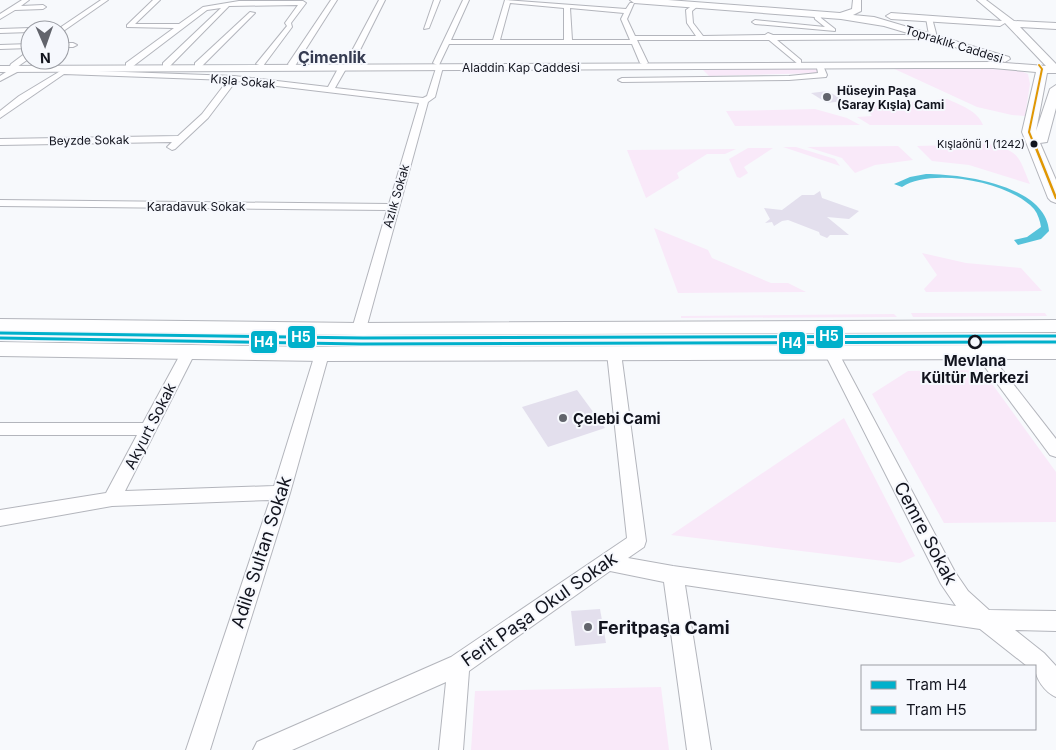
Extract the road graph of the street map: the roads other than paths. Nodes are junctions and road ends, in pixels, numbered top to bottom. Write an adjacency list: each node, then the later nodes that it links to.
1 (26, 0): 21 (street)
2 (105, 0): 34 (street)
3 (157, 0): 36 (street)
4 (334, 0): 59 (street)
5 (382, 0): 64 (street)
6 (437, 0): 38 (street)
7 (466, 0): 47 (street, Azlık Sokak)
8 (634, 0): 18 (street); 25 (street)
9 (671, 0): 22 (street)
10 (858, 0): 27 (street)
11 (971, 0): 33 (street)
12 (981, 0): 35 (street)
13 (507, 1): 17 (street); 48 (street)
14 (784, 1): 19 (street); 22 (street)
15 (285, 2): 16 (street); 69 (street)
16 (227, 5): 36 (street); 75 (street)
17 (565, 5): 25 (street); 49 (street)
18 (696, 5): 23 (street); 45 (street)
19 (800, 5): 22 (street); 24 (street)
20 (43, 7): 21 (street)
21 (13, 8): 28 (street)
22 (775, 8)
23 (755, 9): 24 (street); 32 (street)
24 (820, 9): 27 (street); 29 (street); 40 (street)
25 (628, 11): 46 (street)
26 (252, 12): 63 (street)
27 (854, 13): 29 (street); 31 (street); 31 (street, Topraklık Caddesi)
28 (2, 14)
29 (841, 16): 31 (street, Topraklık Caddesi)
30 (929, 18): 31 (street); 33 (street); 42 (street)
31 (885, 19): 42 (street, Topraklık Caddesi)
32 (754, 22): 40 (street); 43 (street)
33 (1000, 23): 53 (street)
34 (70, 24)
35 (1012, 24): 37 (street); 67 (street)
36 (183, 26): 62 (street)
37 (1056, 26)
38 (426, 28)
39 (20, 30): 41 (street)
40 (832, 30): 44 (street)
41 (0, 31)
42 (934, 37): 44 (street); 52 (street, Topraklık Caddesi)
43 (772, 38): 44 (street); 45 (street); 56 (street)
44 (847, 38)
45 (702, 39): 46 (street)
46 (634, 40): 49 (street); 60 (street)
47 (448, 42): 48 (street); 65 (street, Azlık Sokak)
48 (496, 42): 49 (street)
49 (568, 42)
50 (20, 46): 51 (street)
51 (0, 47)
52 (973, 49): 54 (street); 55 (street, Topraklık Caddesi)
53 (1029, 53): 55 (street); 67 (street)
54 (973, 61): 56 (street, Aladdin Kap Caddesi); 58 (street, Aladdin Kap Caddesi)
55 (1012, 61): 58 (street); 61 (street, Topraklık Caddesi)
56 (798, 62): 60 (street, Aladdin Kap Caddesi)
57 (20, 63): 70 (street)
58 (994, 63): 61 (street, Aladdin Kap Caddesi); 66 (street, Aladdin Kap Caddesi); 67 (street, Aladdin Kap Caddesi); 80 (street)
59 (292, 64): 64 (street, Aladdin Kap Caddesi); 69 (street, Aladdin Kap Caddesi)
60 (644, 64): 65 (street, Aladdin Kap Caddesi); 66 (street, Aladdin Kap Caddesi)
61 (1024, 64): 67 (street, Aladdin Kap Caddesi)
62 (129, 65): 70 (street, Aladdin Kap Caddesi); 75 (street, Aladdin Kap Caddesi)
63 (198, 65): 69 (street, Aladdin Kap Caddesi); 75 (street, Aladdin Kap Caddesi)
64 (346, 65): 65 (street, Aladdin Kap Caddesi); 69 (street, Aladdin Kap Caddesi); 82 (street)
65 (438, 65): 83 (street, Azlık Sokak)
66 (819, 65): 79 (street)
67 (1050, 65): 80 (street)
68 (0, 66): 70 (street, Aladdin Kap Caddesi)
69 (259, 66): 75 (street, Aladdin Kap Caddesi); 78 (street)
70 (15, 68): 71 (street, Aladdin Kap Caddesi); 72 (street, Aladdin Kap Caddesi); 77 (street)
71 (20, 68)
72 (0, 70)
73 (64, 70): 84 (street)
74 (70, 70): 75 (street, Aladdin Kap Caddesi)
75 (163, 70): 76 (street, Kışla Sokak)
76 (234, 78): 78 (street, Kışla Sokak); 85 (street)
77 (0, 79)
78 (246, 80): 82 (street, Kışla Sokak)
79 (622, 80)
80 (1040, 85): 89 (street)
81 (1056, 89): 88 (street)
82 (330, 90): 83 (street, Kışla Sokak)
83 (424, 101): 91 (street, Azlık Sokak)
84 (0, 115)
85 (179, 139): 86 (street, Beyzde Sokak); 87 (street)
86 (0, 142)
87 (171, 148)
88 (1056, 168)
89 (1056, 198)
90 (0, 203): 91 (street, Karadavuk Sokak)
91 (392, 207): 96 (street, Azlık Sokak)
92 (1056, 321): 94 (street)
93 (0, 325): 96 (street)
94 (1032, 326): 95 (street); 96 (street)
95 (1056, 326)
96 (359, 329)
97 (0, 349): 101 (street)
98 (831, 352): 99 (street); 102 (street); 113 (street, Cemre Sokak)
99 (990, 352): 100 (street); 104 (street); 107 (street)
100 (1056, 352)
101 (188, 353): 103 (street); 106 (street, Akyurt Sokak)
102 (614, 353): 103 (street); 111 (street, Ferit Paşa Okul Sokak)
103 (322, 354): 108 (street, Adile Sultan Sokak)
104 (1056, 363)
105 (0, 429): 106 (street)
106 (148, 429): 109 (street, Akyurt Sokak)
107 (1056, 451)
108 (281, 492): 109 (street); 117 (street, Adile Sultan Sokak)
109 (112, 499): 110 (street)
110 (0, 518)
111 (607, 562): 112 (street); 115 (street, Ferit Paşa Okul Sokak)
112 (673, 575): 113 (street); 120 (street)
113 (984, 620): 114 (street); 116 (street, Cemre Sokak)
114 (1056, 621)
115 (459, 665): 118 (street, Ferit Paşa Okul Sokak); 119 (street)
116 (1056, 686)
117 (198, 750)
118 (265, 750)
119 (451, 750)
120 (699, 750)

